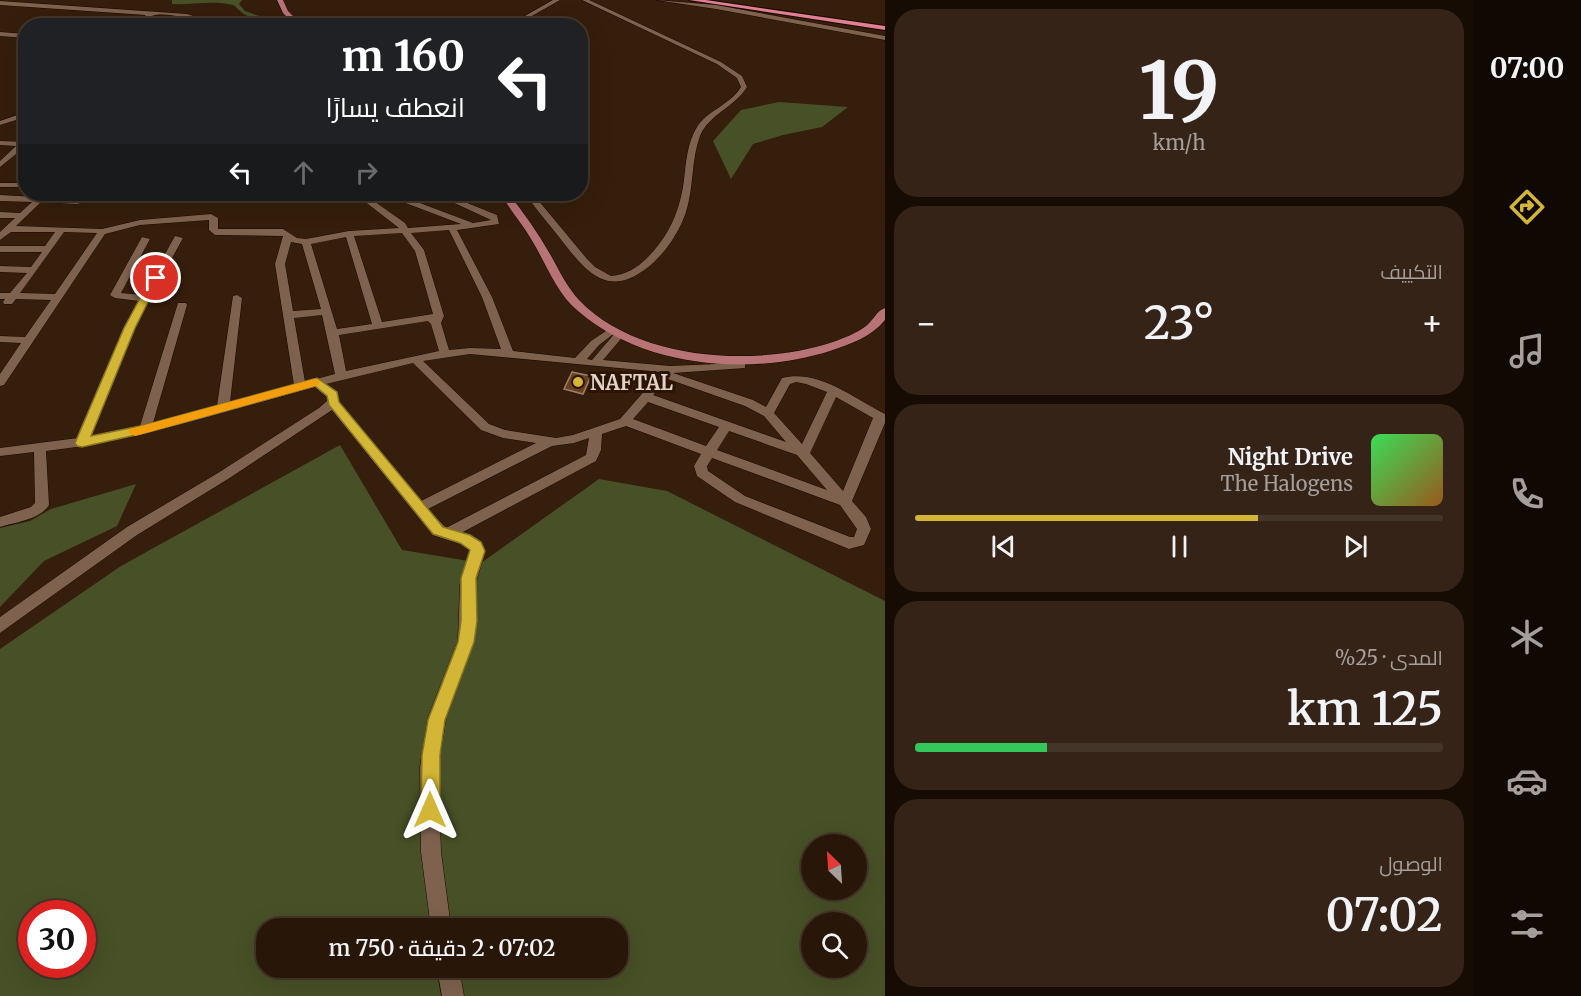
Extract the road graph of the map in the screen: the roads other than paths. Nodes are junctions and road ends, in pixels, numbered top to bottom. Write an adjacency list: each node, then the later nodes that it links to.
1 (278, 0): 11 (main road); 12 (main road)
2 (557, 0): 13 (street)
3 (585, 0): 36 (street)
4 (659, 0): 17 (street)
5 (692, 0): 14 (highway)
6 (707, 0): 14 (highway)
7 (0, 3): 8 (street)
8 (153, 13): 9 (street); 10 (street)
9 (144, 18)
10 (199, 18)
11 (287, 18)
12 (291, 18)
13 (524, 18)
14 (885, 27)
15 (0, 34): 16 (street)
16 (18, 35)
17 (885, 38)
18 (18, 116): 19 (street)
19 (12, 117): 20 (street); 21 (street)
20 (18, 118)
21 (0, 123)
22 (8, 134): 23 (street)
23 (0, 141): 24 (street)
24 (18, 143): 25 (street)
25 (0, 165)
26 (0, 185): 27 (street)
27 (18, 185)
28 (18, 197): 29 (street)
29 (0, 198)
30 (38, 201): 38 (street)
31 (368, 201): 42 (street)
32 (408, 201): 39 (street)
33 (458, 201): 39 (street)
34 (503, 201): 66 (main road)
35 (510, 201): 66 (main road)
36 (535, 201)
37 (0, 215): 38 (street)
38 (22, 216): 41 (street)
39 (474, 226): 40 (street)
40 (452, 228): 42 (street); 70 (street)
41 (8, 229): 43 (street); 47 (street)
42 (405, 229): 45 (street); 63 (street)
43 (61, 230): 44 (street); 52 (street)
44 (102, 232): 46 (street); 58 (street)
45 (349, 234): 50 (street); 64 (street)
46 (288, 235): 50 (street); 62 (street)
47 (0, 237)
48 (145, 238): 55 (street)
49 (178, 238): 55 (street)
50 (306, 242): 60 (street)
51 (0, 249): 52 (street)
52 (47, 249): 54 (street)
53 (0, 269): 54 (street)
54 (34, 270): 57 (street)
55 (144, 298): 92 (street)
56 (237, 298): 84 (street)
57 (5, 299): 58 (street)
58 (56, 300): 69 (street)
59 (182, 305): 89 (street)
60 (327, 311): 62 (street); 65 (street)
61 (885, 311): 67 (main road)
62 (288, 315): 80 (street)
63 (434, 318): 64 (street); 71 (street)
64 (378, 327): 65 (street)
65 (333, 333): 77 (street)
66 (613, 335): 67 (main road); 73 (street); 74 (street); 75 (main road)
67 (863, 335): 75 (main road)
68 (0, 339): 69 (street)
69 (29, 340): 78 (street)
70 (508, 353): 71 (street); 73 (street)
71 (445, 354): 72 (street)
72 (415, 359): 77 (street); 91 (street)
73 (578, 362): 74 (street)
74 (595, 363): 76 (street)
75 (741, 366): 76 (street)
76 (668, 372): 82 (street); 85 (street)
77 (341, 376): 79 (street)
78 (0, 382)
79 (317, 382): 80 (street); 83 (street)
80 (300, 386): 84 (street)
81 (833, 391): 85 (street); 86 (street); 96 (street)
82 (646, 397): 87 (street); 88 (street)
83 (333, 403): 98 (street); 101 (street)
84 (223, 407): 89 (street)
85 (768, 413): 96 (street)
86 (883, 413): 97 (street)
87 (626, 421): 90 (street); 95 (street)
88 (726, 426): 95 (street); 96 (street)
89 (145, 429): 92 (street)
90 (596, 432): 91 (street); 100 (street)
91 (549, 442): 98 (street)
92 (82, 443): 93 (street)
93 (40, 448): 94 (street); 99 (street)
94 (0, 452)
95 (709, 452): 97 (street); 97 (street)
96 (804, 453): 97 (street)
97 (845, 502)
98 (419, 508): 100 (street)
99 (0, 522)
100 (447, 534): 102 (street)
101 (0, 626)
102 (439, 918)
103 (450, 978): 104 (street)
104 (453, 996)

